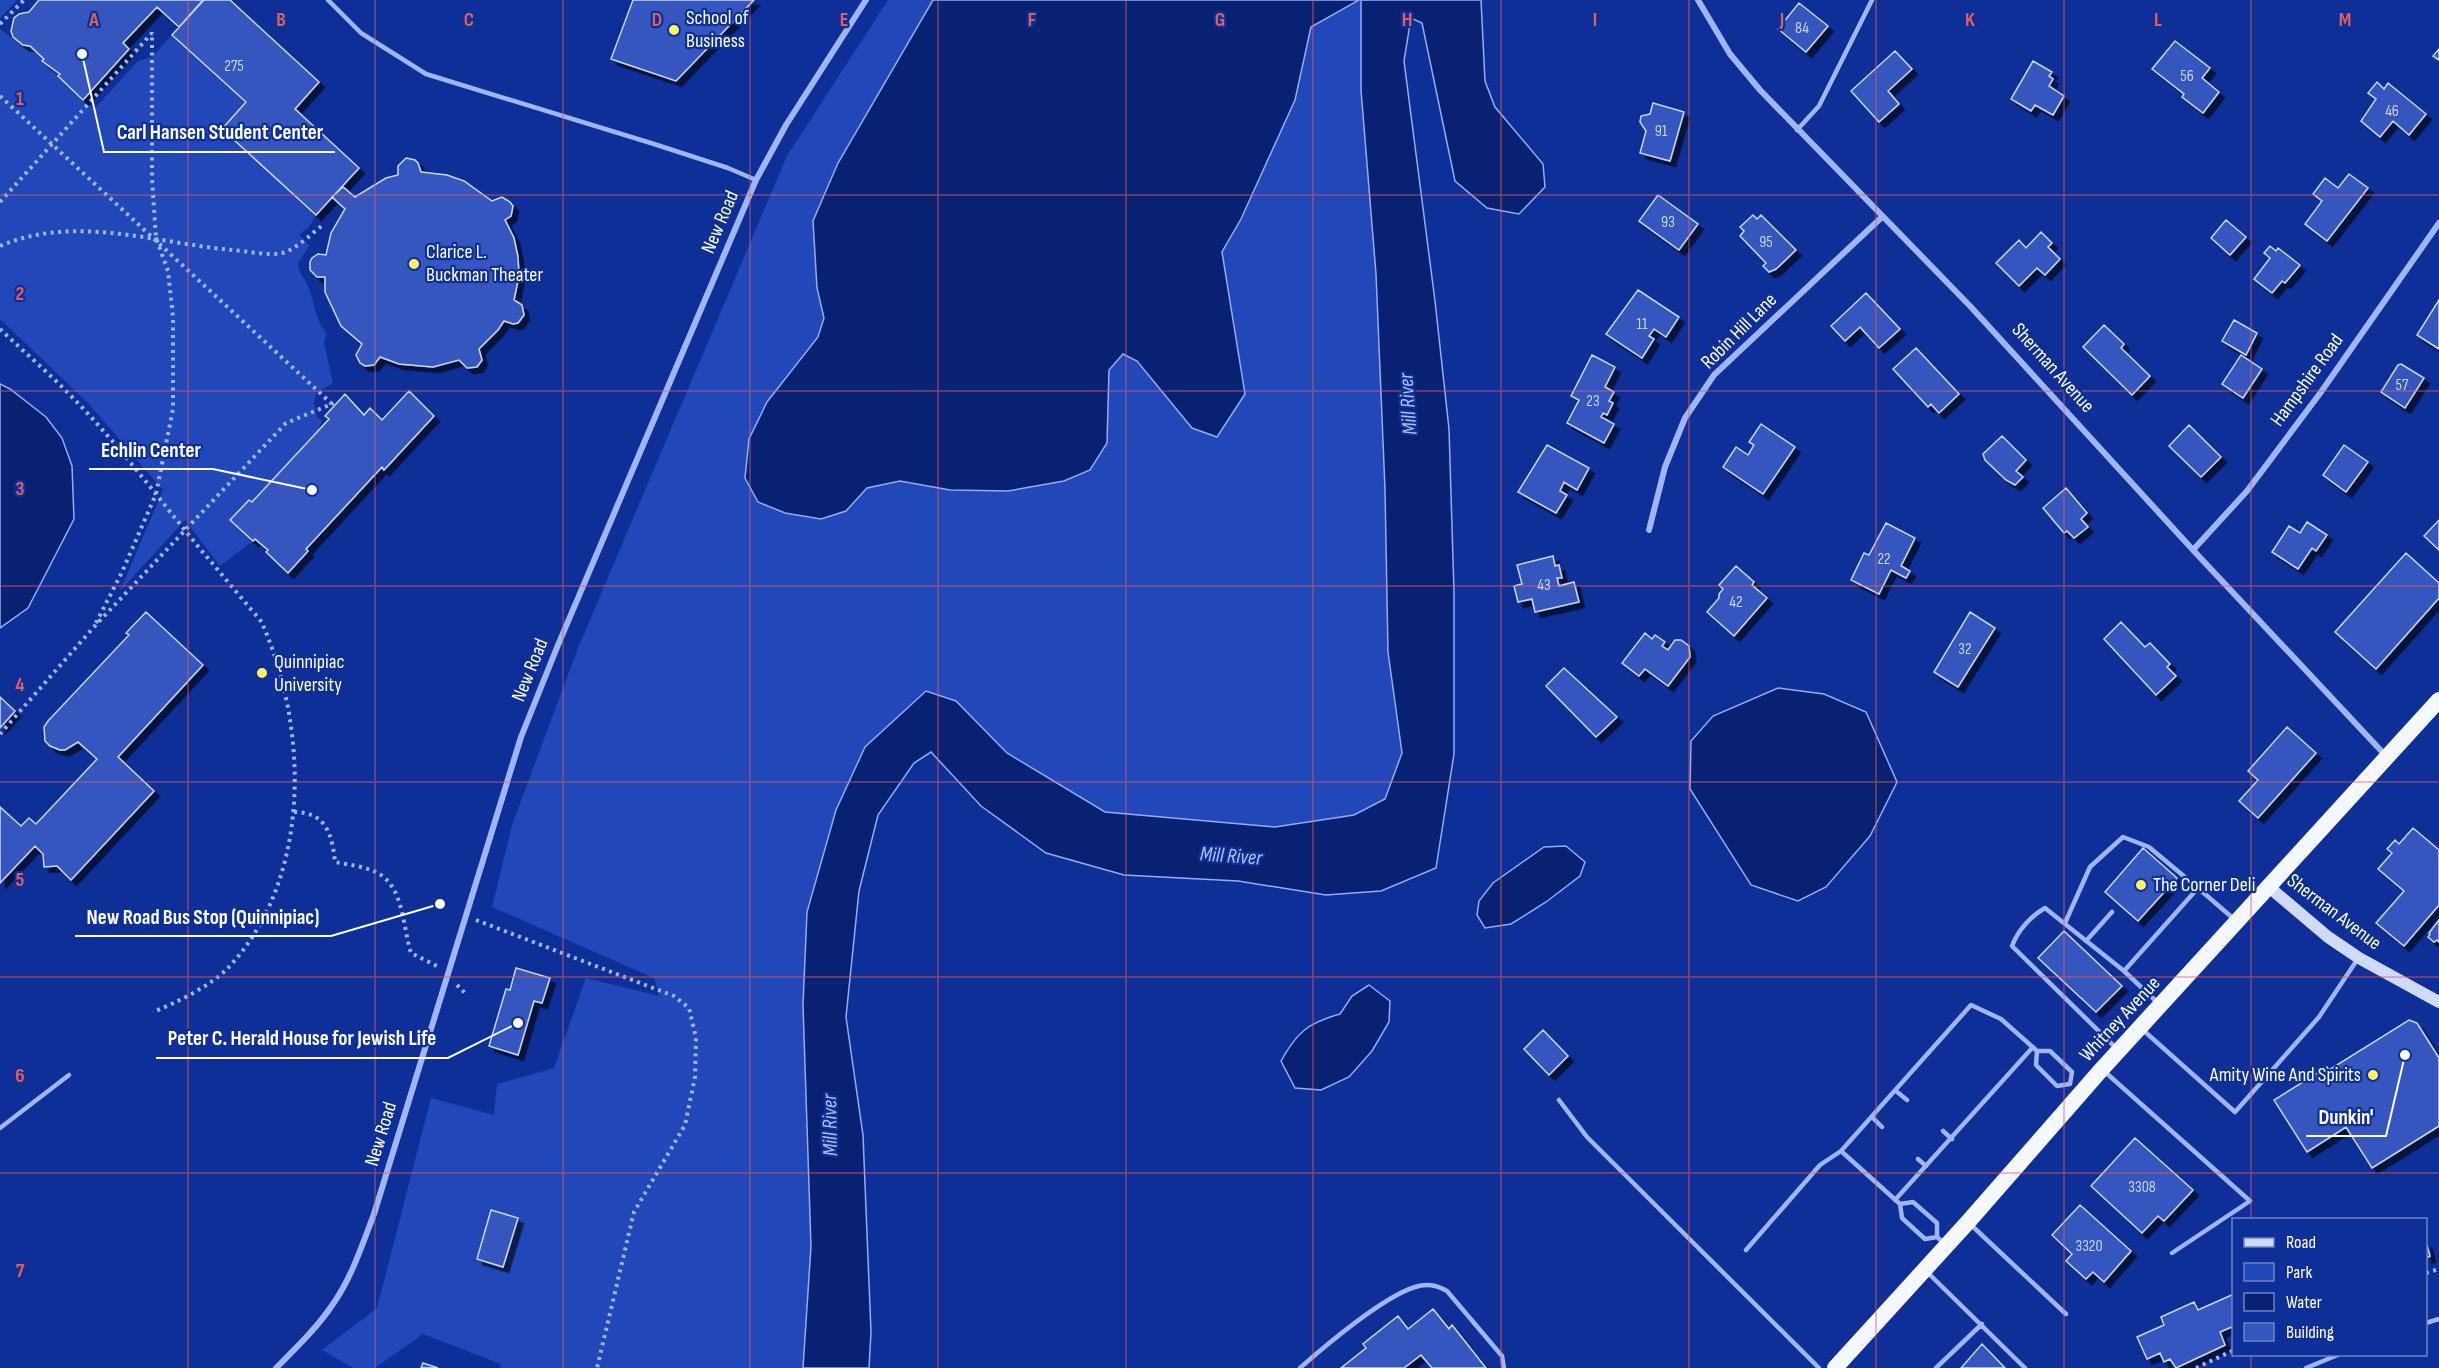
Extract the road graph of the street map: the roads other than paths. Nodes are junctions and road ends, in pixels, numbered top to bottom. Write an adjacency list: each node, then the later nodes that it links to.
1 (328, 0): 7 (lane)
2 (866, 0): 7 (street, New Road)
3 (1707, 0): 5 (lane)
4 (1872, 0): 6 (lane)
5 (1699, 3): 6 (street, Sherman Avenue)
6 (1797, 130): 8 (street, Sherman Avenue)
7 (756, 180): 51 (street, New Road)
8 (1882, 217): 10 (street, Robin Hill Lane); 11 (street, Sherman Avenue)
9 (2439, 223): 11 (street, Hampshire Road)
10 (1649, 530)
11 (2193, 550): 13 (street, Sherman Avenue)
12 (2439, 700): 13 (highway, Whitney Avenue)
13 (2387, 757): 14 (highway, Whitney Avenue)
14 (2269, 887): 17 (highway, Whitney Avenue); 20 (main road, Sherman Avenue)
15 (2198, 888): 17 (lane); 18 (lane); 21 (lane)
16 (2112, 912): 19 (lane)
17 (2237, 922): 23 (highway, Whitney Avenue)
18 (2065, 923): 19 (lane); 26 (lane)
19 (2086, 941): 21 (lane)
20 (2359, 958): 22 (main road, Sherman Avenue); 24 (lane)
21 (2124, 971): 23 (lane)
22 (2439, 1002)
23 (2160, 1006): 24 (highway, Whitney Avenue)
24 (2140, 1027): 26 (highway, Whitney Avenue)
25 (2035, 1049): 29 (lane); 29 (lane); 30 (lane); 37 (lane)
26 (2119, 1051): 27 (highway, Whitney Avenue)
27 (2102, 1070): 29 (highway, Whitney Avenue); 46 (lane)
28 (69, 1075): 35 (lane)
29 (2075, 1089): 43 (highway, Whitney Avenue)
30 (1896, 1091): 32 (lane); 33 (lane)
31 (1558, 1100): 54 (lane)
32 (1907, 1100)
33 (1872, 1117): 34 (lane); 38 (lane)
34 (1882, 1127)
35 (0, 1128)
36 (1943, 1131): 37 (lane)
37 (1952, 1139): 40 (lane)
38 (1841, 1151): 41 (lane); 45 (lane)
39 (1918, 1159): 40 (lane)
40 (1926, 1166): 41 (lane)
41 (1895, 1200): 42 (lane)
42 (1900, 1204): 44 (lane); 44 (lane)
43 (1968, 1222): 44 (highway, Whitney Avenue); 48 (lane)
44 (1942, 1241): 47 (highway, Whitney Avenue)
45 (1746, 1250)
46 (2172, 1253)
47 (1924, 1269): 49 (lane); 55 (highway, Whitney Avenue)
48 (2066, 1314)
49 (1982, 1324): 56 (lane); 57 (lane)
50 (2335, 1356): 58 (lane)
51 (276, 1368)
52 (1300, 1368): 53 (lane)
53 (1504, 1368)
54 (1819, 1368)
55 (1835, 1368)
56 (1936, 1368)
57 (2025, 1368)
58 (2306, 1368)

